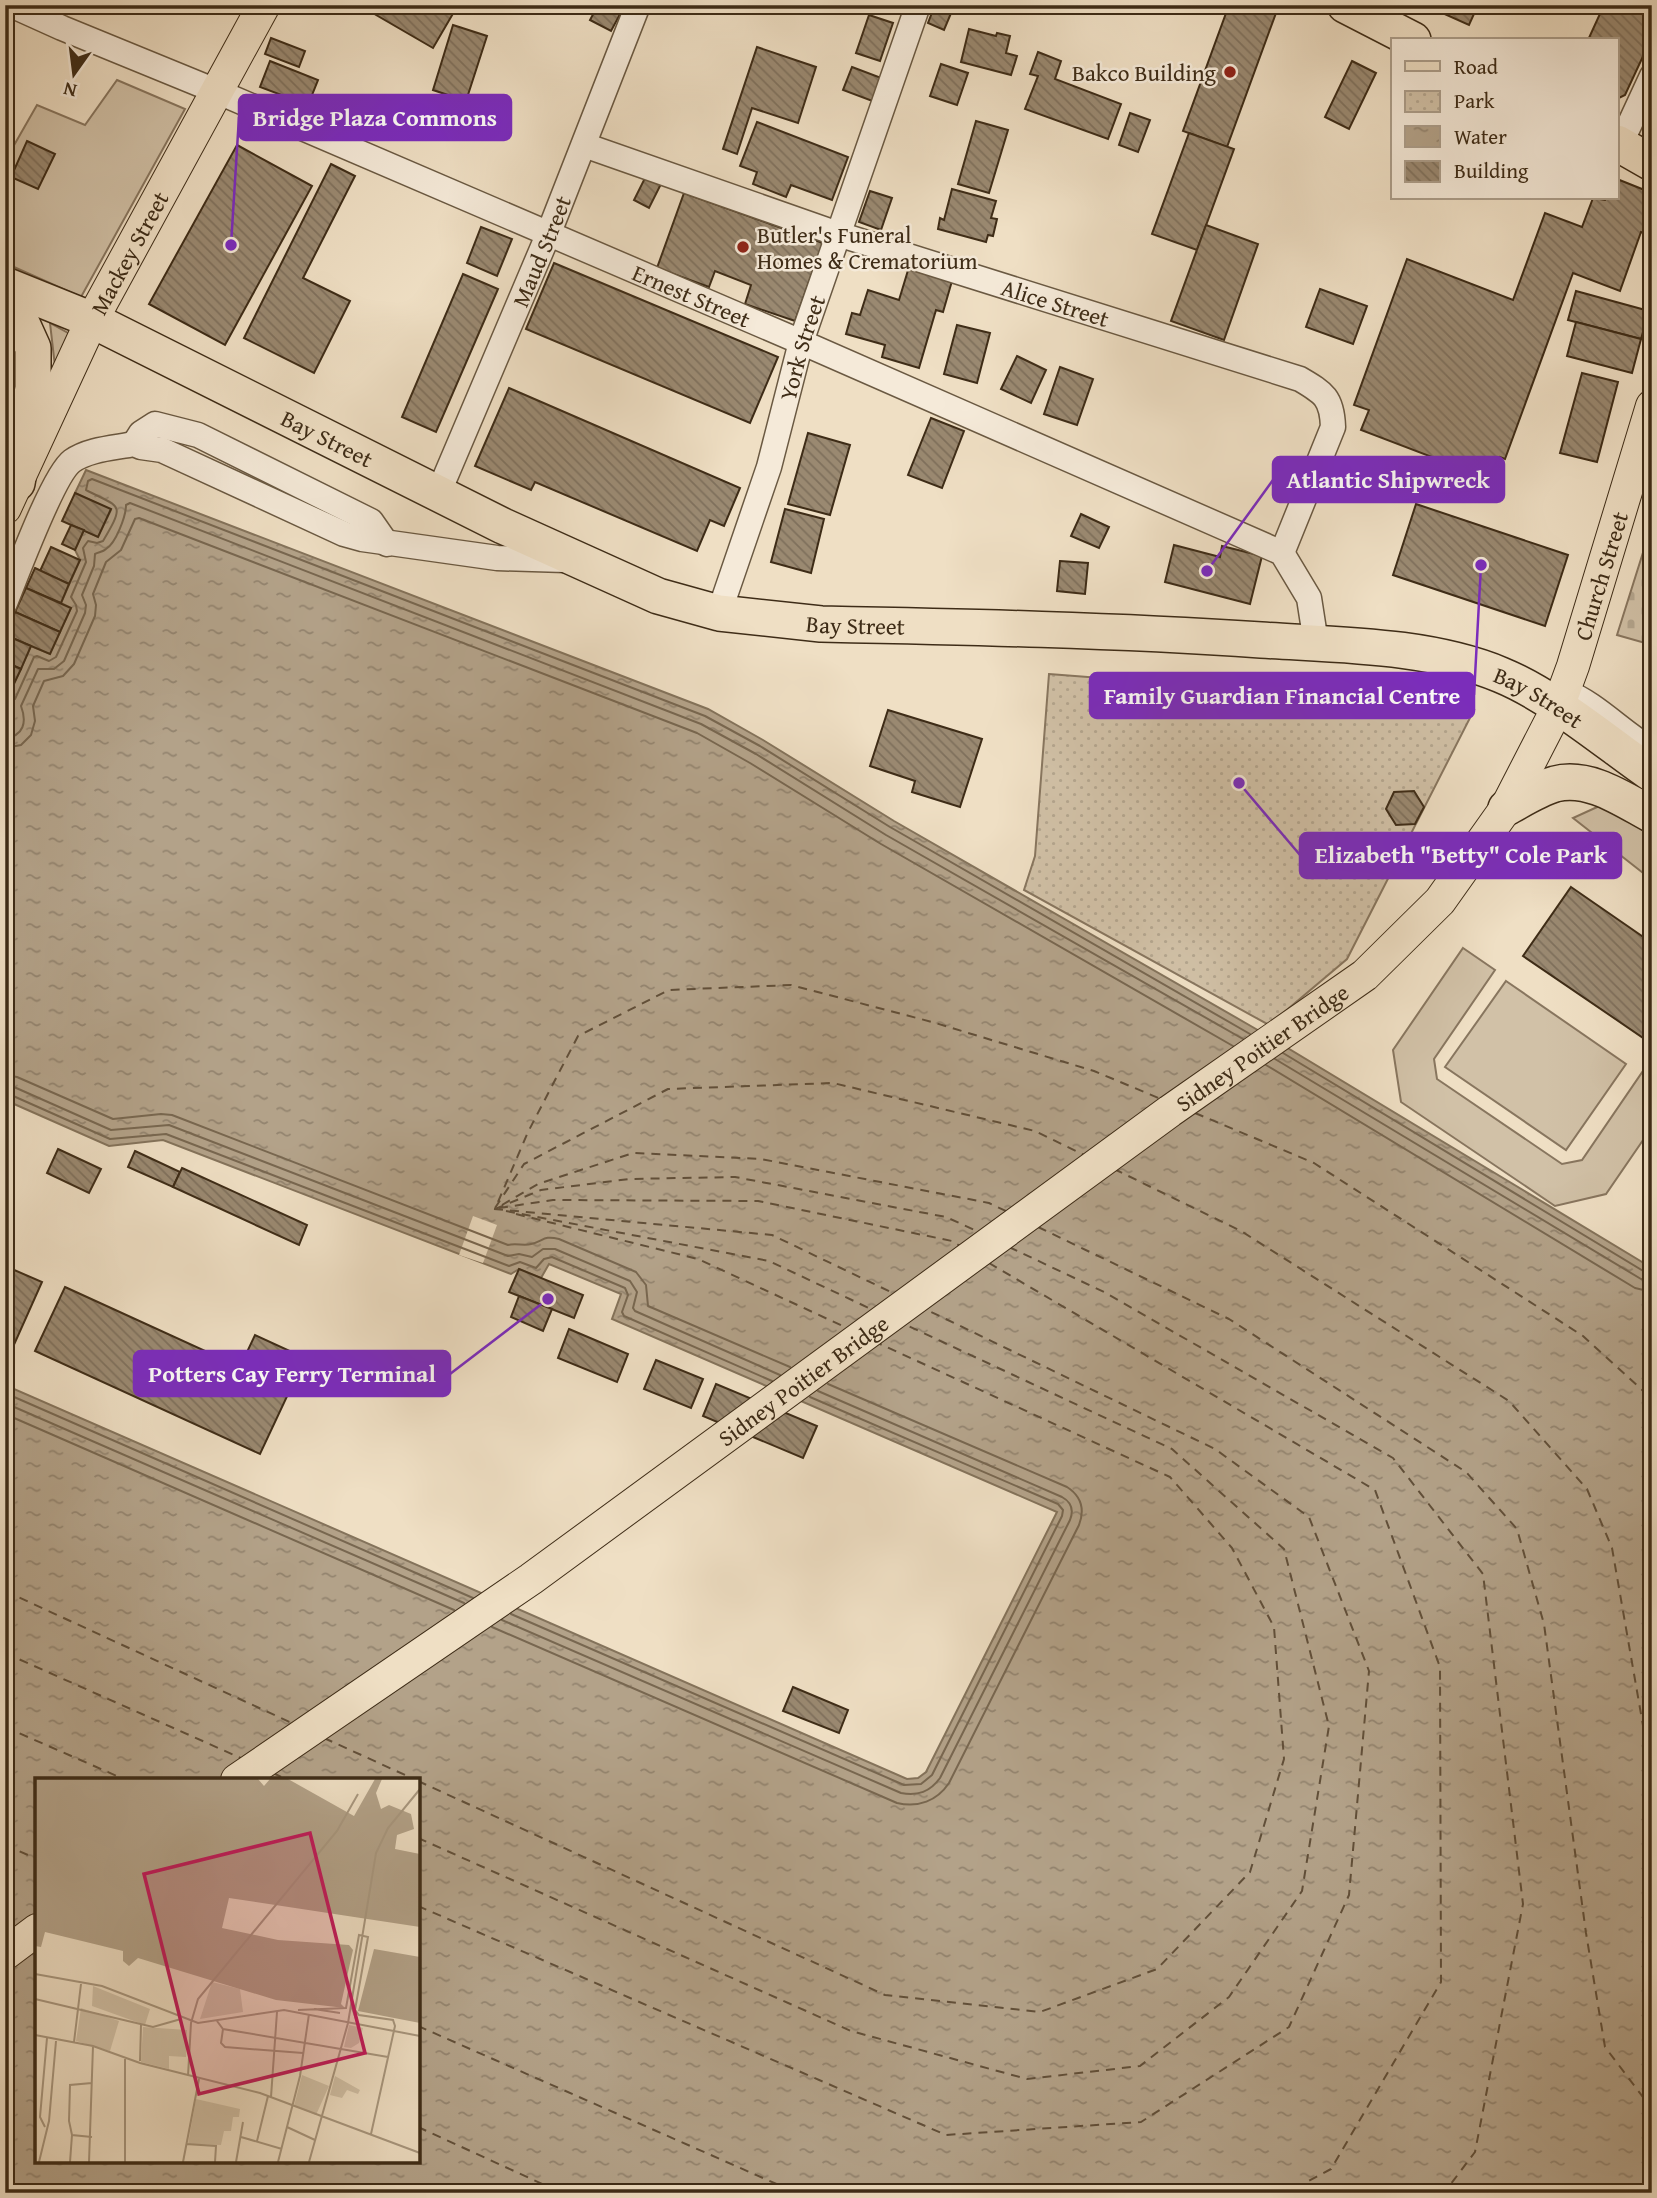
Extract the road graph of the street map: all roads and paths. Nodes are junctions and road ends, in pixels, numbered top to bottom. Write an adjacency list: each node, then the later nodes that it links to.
1 (11, 5): 8 (street, Ernest Street)
2 (264, 5): 8 (main road, Mackey Street)
3 (638, 5): 10 (street, Maud Street)
4 (918, 5): 12 (street, York Street)
5 (1345, 5): 6 (highway)
6 (1409, 38)
7 (1652, 76): 9 (street)
8 (216, 91): 13 (street, Ernest Street); 16 (main road, Mackey Street)
9 (1618, 144): 11 (highway)
10 (584, 145): 12 (street, Alice Street); 13 (street, Maud Street)
11 (1652, 163)
12 (838, 234): 17 (street, York Street); 21 (street, Alice Street)
13 (548, 235): 17 (street, Ernest Street); 19 (street, Maud Street)
14 (5, 285): 16 (highway, Bay Street)
15 (5, 296): 20 (highway)
16 (92, 320): 19 (highway, Bay Street); 20 (main road, Mackey Street)
17 (801, 342): 21 (street, Ernest Street); 24 (street, York Street)
18 (1652, 406): 26 (main road, Church Street)
19 (438, 494): 22 (highway, Bay Street)
20 (11, 495)
21 (1282, 554): 25 (street)
22 (581, 560): 23 (street); 24 (highway, Bay Street)
23 (5, 603)
24 (719, 613): 25 (highway, Bay Street)
25 (1316, 643): 26 (highway, Bay Street)
26 (1561, 699): 27 (street); 28 (highway, Bay Street); 29 (main road, Church Street)
27 (1652, 750)
28 (1652, 774)
29 (1506, 808): 30 (highway); 31 (main road, Sidney Poitier Bridge)
30 (1652, 815)
31 (240, 1778)
32 (35, 1932): 33 (main road)
33 (5, 1954)

